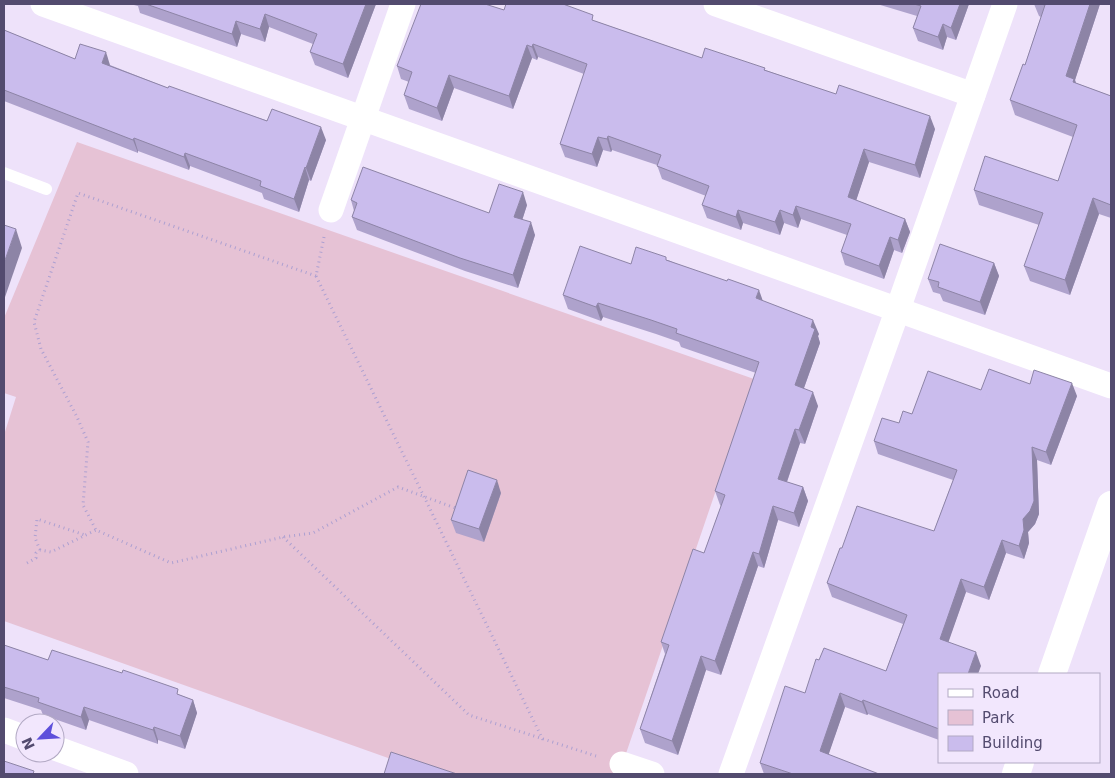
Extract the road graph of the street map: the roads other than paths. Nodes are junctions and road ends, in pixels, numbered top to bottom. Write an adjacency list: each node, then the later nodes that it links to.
1 (43, 4): 6 (street)
2 (403, 4): 6 (street)
3 (716, 4): 5 (street)
4 (1005, 4): 5 (street)
5 (973, 95): 10 (street)
6 (362, 118): 9 (street); 10 (street)
7 (4, 173): 8 (lane)
8 (46, 189)
9 (331, 210)
10 (898, 310): 11 (street); 19 (street)
11 (1111, 386)
12 (1111, 505): 13 (main road)
13 (1103, 557): 14 (main road)
14 (1052, 673)
15 (65, 752): 17 (street)
16 (622, 764): 18 (street)
17 (126, 774)
18 (652, 774)
19 (731, 774)

